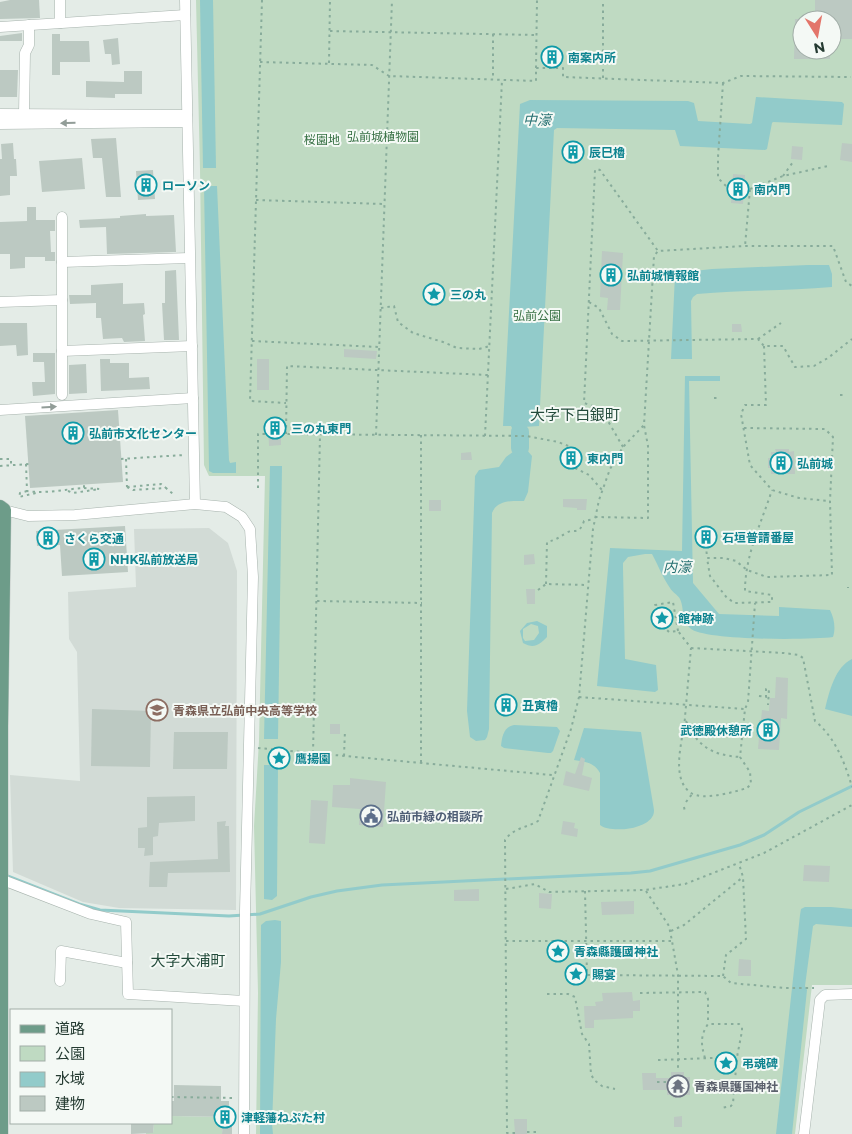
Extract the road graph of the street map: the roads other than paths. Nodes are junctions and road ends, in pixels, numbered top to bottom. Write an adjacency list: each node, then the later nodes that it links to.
1 (60, 0): 4 (street)
2 (185, 0): 3 (street)
3 (185, 15): 4 (street); 9 (street)
4 (60, 23): 5 (street)
5 (29, 25): 6 (street); 8 (street)
6 (0, 27)
7 (0, 114): 8 (street)
8 (24, 114): 9 (street)
9 (187, 118): 10 (street, one-way to 10); 12 (street)
10 (0, 124)
11 (62, 217): 13 (street)
12 (189, 258): 13 (street); 16 (street)
13 (62, 262): 14 (street)
14 (62, 300): 15 (street); 17 (street)
15 (0, 302)
16 (192, 346): 17 (street); 19 (street)
17 (62, 351): 18 (street)
18 (62, 395)
19 (193, 398): 20 (street, one-way to 19); 21 (street)
20 (0, 410)
21 (195, 504): 22 (street); 28 (street)
22 (2, 509): 23 (main road)
23 (2, 581): 24 (main road)
24 (1, 877): 25 (street); 29 (main road)
25 (127, 963): 26 (street); 28 (street)
26 (60, 981)
27 (852, 994): 31 (street)
28 (244, 1001): 30 (street)
29 (1, 1134)
30 (244, 1134)
31 (804, 1134)

